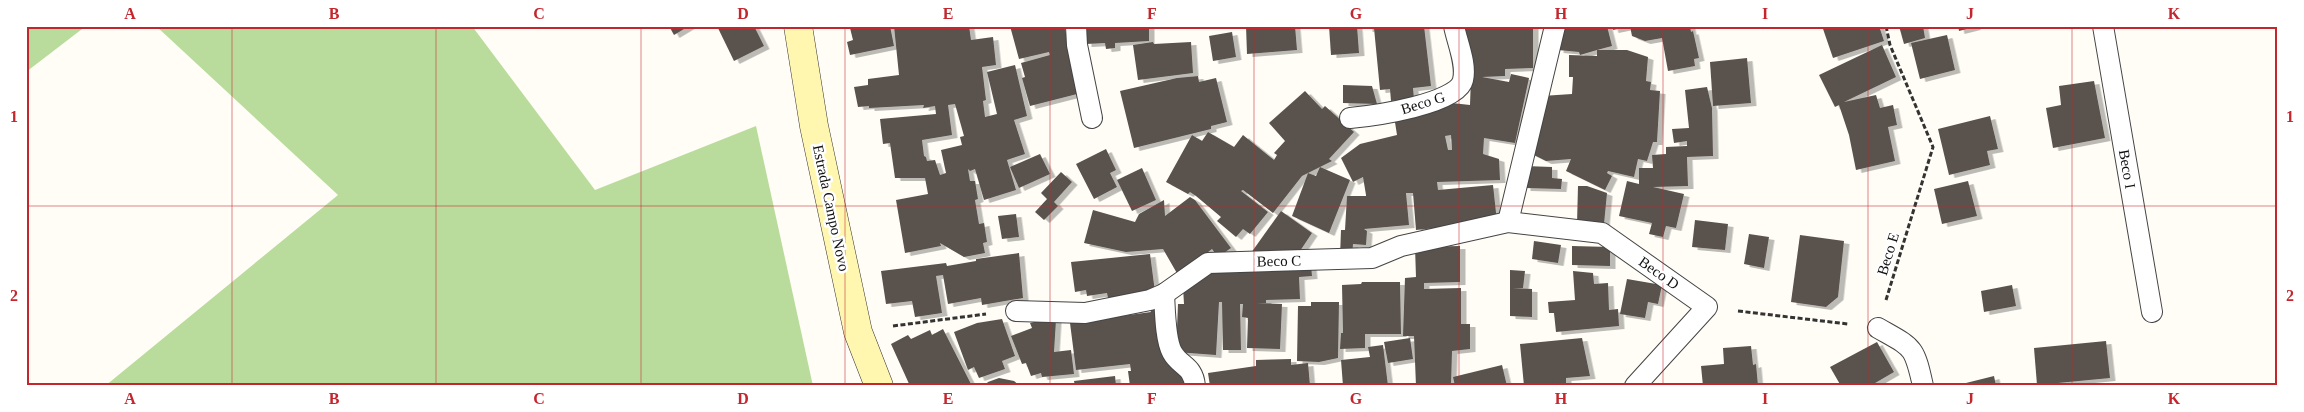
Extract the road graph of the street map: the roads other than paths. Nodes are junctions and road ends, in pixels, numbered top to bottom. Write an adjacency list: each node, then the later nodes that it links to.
1 (798, 26): 13 (street, Estrada Campo Novo)
2 (1076, 26): 6 (lane)
3 (1454, 26): 7 (lane, Beco G)
4 (1555, 26): 8 (lane)
5 (2103, 26): 11 (lane, Beco I)
6 (1092, 118)
7 (1350, 118)
8 (1508, 222): 9 (lane, Beco C); 15 (lane, Beco D)
9 (1164, 294): 10 (lane, Beco C); 14 (lane)
10 (1016, 311)
11 (2152, 312)
12 (1878, 328): 16 (lane)
13 (879, 386)
14 (1194, 386)
15 (1635, 386)
16 (1924, 386)

